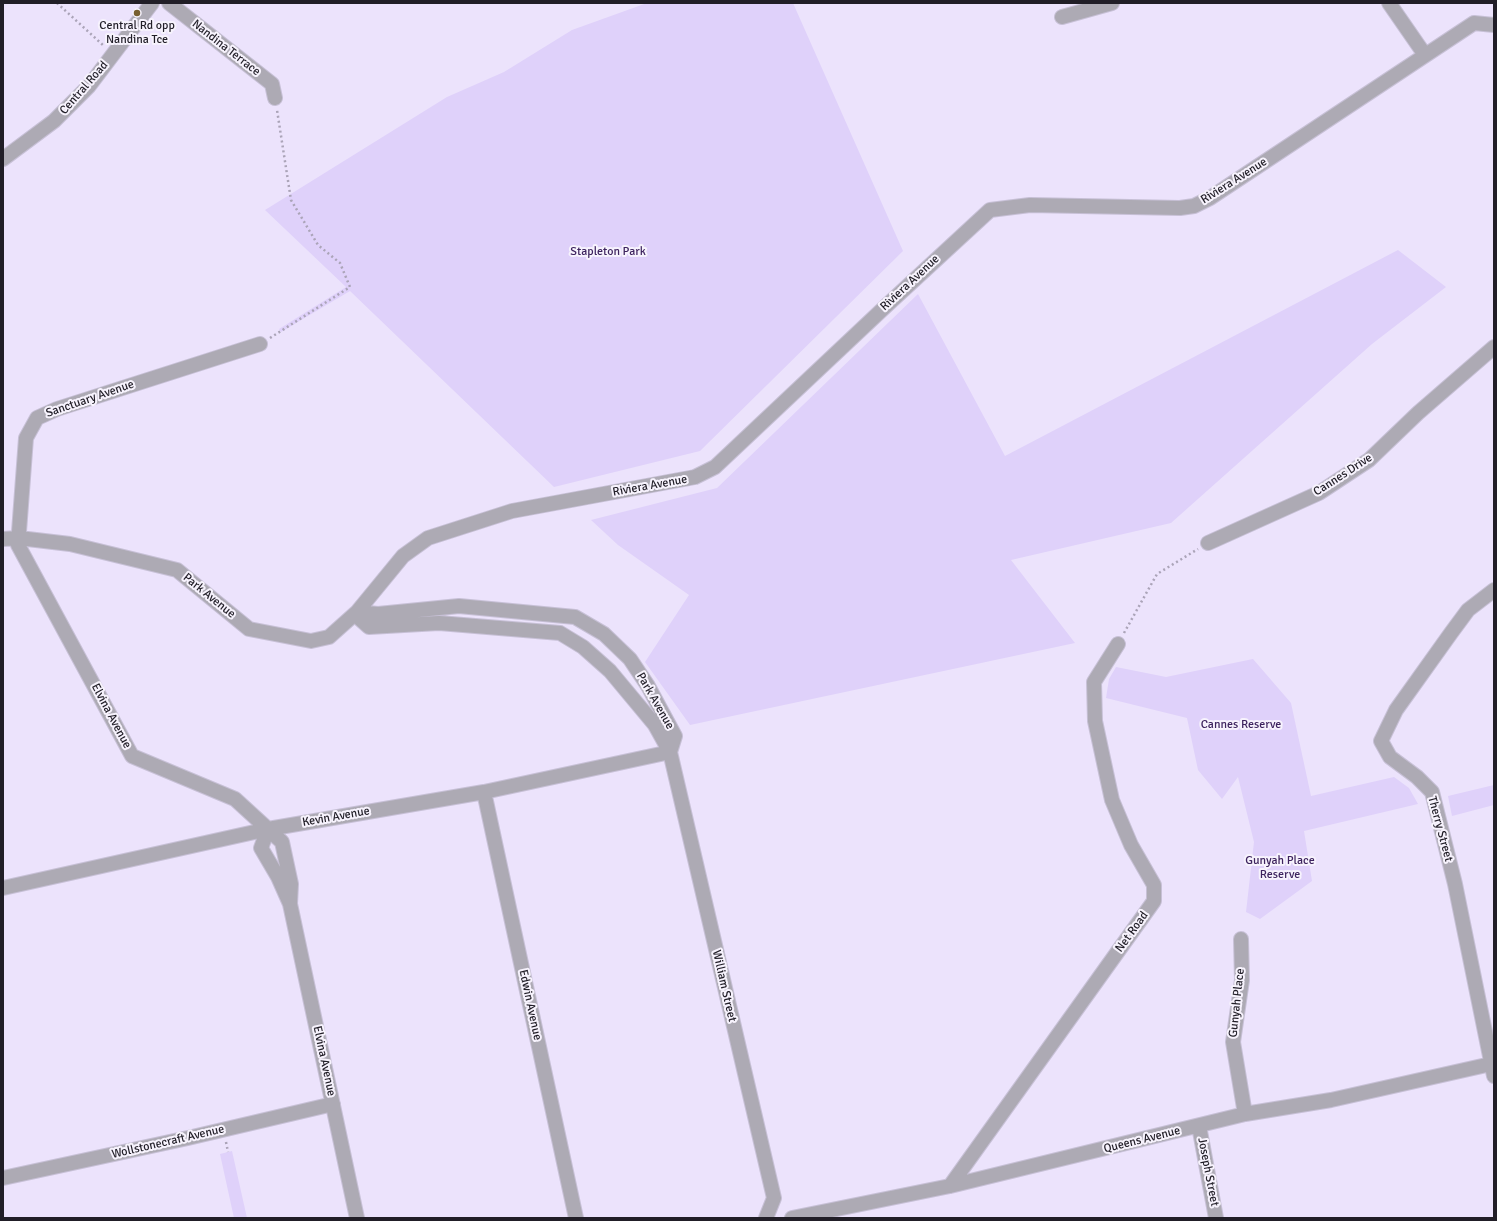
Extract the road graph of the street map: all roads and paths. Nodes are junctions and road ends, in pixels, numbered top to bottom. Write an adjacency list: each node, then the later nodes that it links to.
1 (57, 3): 8 (path)
2 (152, 3): 8 (street, Central Road)
3 (169, 3): 10 (street, Nandina Terrace)
4 (1112, 3): 6 (street)
5 (1389, 3): 9 (street)
6 (1062, 17)
7 (1494, 25): 9 (street, Riviera Avenue)
8 (113, 54): 11 (street, Central Road)
9 (1425, 55): 18 (street, Riviera Avenue)
10 (275, 98): 12 (path)
11 (3, 159)
12 (260, 344): 14 (street, Sanctuary Avenue)
13 (1494, 347): 16 (street, Cannes Drive)
14 (18, 538): 15 (street, Park Avenue); 18 (street, Park Avenue); 22 (street, Elvina Avenue)
15 (3, 539)
16 (1208, 543): 19 (path)
17 (1494, 590): 26 (street, Therry Street)
18 (357, 612): 20 (street, Park Avenue); 20 (street, Park Avenue)
19 (1118, 644): 31 (street, Net Road)
20 (670, 752): 21 (street, Kevin Avenue); 34 (street, William Street)
21 (484, 792): 22 (street, Kevin Avenue); 33 (street, Edwin Avenue)
22 (268, 829): 23 (street, Kevin Avenue); 24 (street, Elvina Avenue); 24 (street, Elvina Avenue)
23 (3, 888)
24 (290, 904): 27 (street, Elvina Avenue)
25 (1241, 938): 28 (street, Gunyah Place)
26 (1493, 1070): 28 (street, Queens Avenue)
27 (333, 1104): 30 (street, Wollstonecraft Avenue); 32 (street, Elvina Avenue)
28 (1245, 1114): 29 (street, Queens Avenue)
29 (1199, 1126): 31 (street, Queens Avenue); 36 (street, Joseph Street)
30 (3, 1178)
31 (950, 1186): 35 (street, Queens Avenue)
32 (356, 1218)
33 (576, 1218)
34 (766, 1218)
35 (795, 1218)
36 (1216, 1218)

